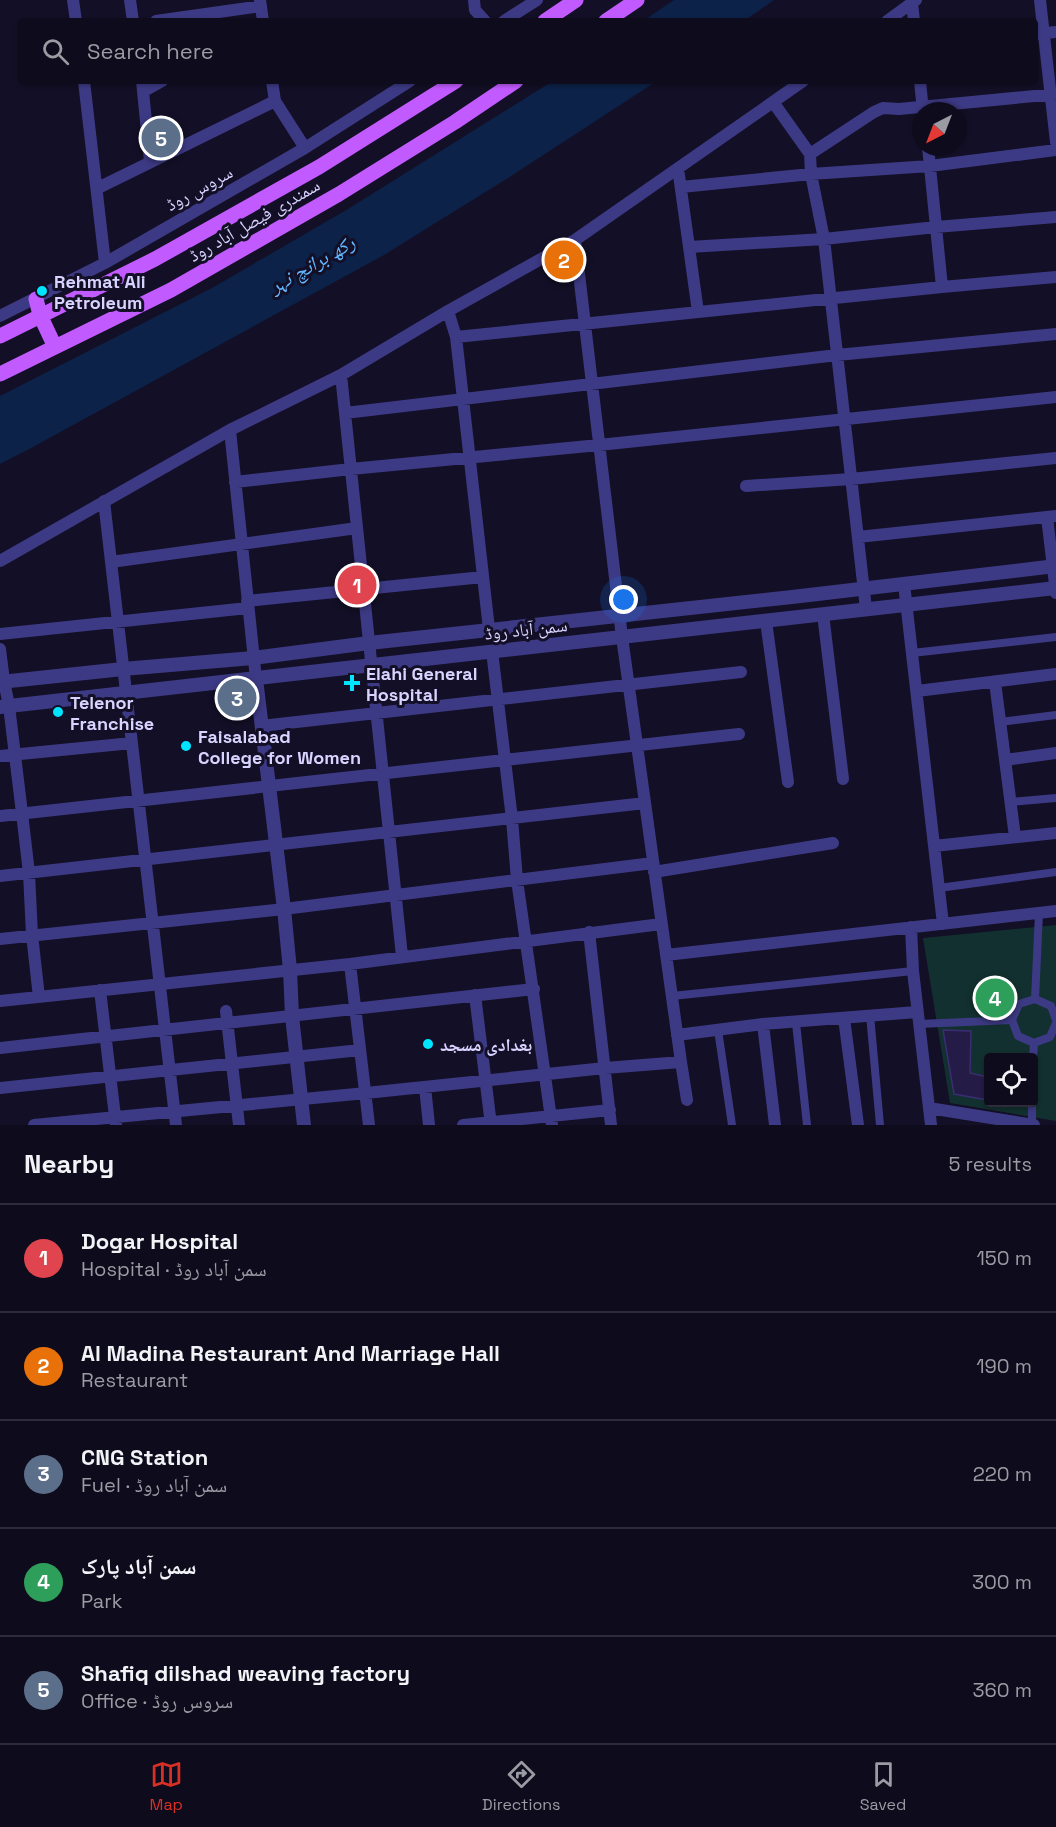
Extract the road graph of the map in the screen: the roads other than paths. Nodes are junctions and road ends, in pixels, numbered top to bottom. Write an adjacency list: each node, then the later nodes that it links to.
1 (73, 0): 10 (street)
2 (130, 0): 11 (street)
3 (474, 0): 14 (street)
4 (537, 0): 15 (street)
5 (576, 0): 16 (main road)
6 (637, 0): 17 (main road)
7 (1040, 0): 20 (street)
8 (914, 2): 18 (street); 19 (street)
9 (260, 3): 12 (street); 13 (street)
10 (76, 18)
11 (133, 18)
12 (173, 18)
13 (262, 18)
14 (482, 18)
15 (509, 18)
16 (549, 18)
17 (610, 18)
18 (891, 18)
19 (914, 18)
20 (1045, 33): 29 (street)
21 (84, 84): 45 (street)
22 (272, 84): 30 (street)
23 (405, 84): 36 (street, سروس روڈ)
24 (451, 84): 58 (main road, سمندری فیصل آباد روڈ)
25 (512, 84): 64 (main road, سمندری فیصل آباد روڈ)
26 (799, 84): 31 (street)
27 (920, 84): 32 (street)
28 (143, 86): 40 (street)
29 (1053, 94): 33 (street); 35 (street)
30 (275, 101): 36 (street); 40 (street)
31 (773, 102): 38 (street); 42 (street)
32 (922, 102)
33 (966, 103)
34 (912, 108): 38 (street)
35 (1056, 142)
36 (305, 148): 51 (street, سروس روڈ)
37 (1056, 150): 41 (street)
38 (810, 154): 43 (street)
39 (929, 156): 41 (street)
40 (150, 162): 45 (street)
41 (930, 165): 43 (street); 47 (street)
42 (678, 168): 44 (street); 49 (street)
43 (811, 174): 44 (street); 48 (street)
44 (681, 187): 50 (street)
45 (98, 188): 51 (street)
46 (1056, 217): 47 (street)
47 (936, 227): 48 (street); 53 (street)
48 (824, 239): 50 (street); 55 (street)
49 (575, 240): 56 (street); 60 (street)
50 (689, 247): 57 (street)
51 (105, 263): 54 (street, سروس روڈ)
52 (1056, 278): 53 (street)
53 (942, 287): 55 (street)
54 (36, 299): 58 (main road); 59 (street, سروس روڈ)
55 (831, 299): 57 (street); 65 (street)
56 (448, 311): 63 (street); 67 (street)
57 (698, 312): 60 (street)
58 (40, 315): 62 (main road, سمندری فیصل آباد روڈ); 64 (main road)
59 (0, 316)
60 (584, 323): 63 (street); 68 (street)
61 (1056, 334): 65 (street)
62 (0, 336)
63 (456, 337): 70 (street)
64 (55, 347): 66 (main road, سمندری فیصل آباد روڈ)
65 (837, 355): 68 (street); 72 (street)
66 (0, 374)
67 (341, 375): 71 (street); 73 (street)
68 (592, 385): 70 (street); 74 (street)
69 (1056, 397): 72 (street)
70 (463, 399): 71 (street); 75 (street)
71 (345, 413): 77 (street)
72 (845, 419): 74 (street); 78 (street)
73 (230, 430): 79 (street); 81 (street)
74 (599, 446): 75 (street); 99 (street)
75 (469, 458): 77 (street); 89 (street)
76 (1056, 458): 78 (street)
77 (351, 469): 79 (street); 83 (street)
78 (852, 479): 80 (street); 84 (street)
79 (236, 482): 85 (street)
80 (746, 486)
81 (104, 501): 86 (street); 87 (street)
82 (1052, 516): 84 (street); 88 (street)
83 (357, 528): 85 (street); 93 (street)
84 (858, 537): 92 (street)
85 (242, 544): 87 (street); 95 (street)
86 (0, 561)
87 (111, 561): 100 (street)
88 (1055, 566): 90 (street, سمن آباد روڈ); 91 (street)
89 (483, 577): 93 (street); 102 (street)
90 (904, 584): 92 (street, سمن آباد روڈ); 96 (street)
91 (1056, 588): 94 (street); 96 (street, سمن آباد روڈ)
92 (864, 589): 97 (street); 99 (street, سمن آباد روڈ)
93 (363, 590): 95 (street); 106 (street)
94 (1056, 593)
95 (248, 604): 100 (street); 110 (street)
96 (907, 605): 97 (street, سمن آباد روڈ); 109 (street)
97 (867, 609): 98 (street, سمن آباد روڈ)
98 (823, 614): 101 (street, سمن آباد روڈ); 136 (street)
99 (619, 615): 102 (street, سمن آباد روڈ); 104 (street)
100 (118, 621): 103 (street); 112 (street)
101 (766, 621): 104 (street, سمن آباد روڈ); 137 (street)
102 (489, 629): 106 (street, سمن آباد روڈ)
103 (0, 634)
104 (621, 637): 108 (street, سمن آباد روڈ); 118 (street)
105 (1056, 637): 109 (street)
106 (369, 642): 110 (street, سمن آباد روڈ); 111 (street)
107 (0, 649): 116 (street)
108 (492, 651): 111 (street, سمن آباد روڈ); 121 (street)
109 (912, 653): 120 (street)
110 (253, 658): 112 (street, سمن آباد روڈ); 115 (street)
111 (371, 665): 115 (street, سمن آباد روڈ); 123 (street)
112 (123, 669): 116 (street, سمن آباد روڈ); 119 (street)
113 (741, 672): 118 (street)
114 (1056, 674): 117 (street)
115 (256, 679): 119 (street, سمن آباد روڈ); 126 (street)
116 (2, 681): 122 (street)
117 (995, 682): 120 (street); 125 (street)
118 (628, 684): 121 (street); 129 (street)
119 (126, 692): 122 (street, سمن آباد روڈ); 128 (street)
120 (917, 692): 151 (street)
121 (496, 699): 123 (street); 133 (street)
122 (5, 706): 131 (street)
123 (376, 713): 126 (street); 135 (street)
124 (1056, 715): 125 (street)
125 (1000, 722): 134 (street)
126 (261, 726): 138 (street)
127 (739, 734): 129 (street)
128 (132, 743): 131 (street); 140 (street)
129 (637, 745): 133 (street); 142 (street)
130 (1056, 753): 134 (street)
131 (15, 754): 132 (street); 143 (street)
132 (0, 756)
133 (504, 760): 135 (street); 145 (street)
134 (1005, 760): 141 (street)
135 (382, 774): 138 (street); 146 (street)
136 (843, 779)
137 (788, 782)
138 (269, 787): 140 (street); 150 (street)
139 (1056, 798): 141 (street)
140 (138, 801): 143 (street); 152 (street)
141 (1010, 802): 148 (street)
142 (645, 803): 145 (street); 153 (street)
143 (22, 813): 144 (street); 155 (street)
144 (0, 816)
145 (512, 819): 146 (street); 157 (street)
146 (388, 833): 150 (street); 159 (street)
147 (1056, 833): 148 (street)
148 (1015, 837): 151 (street)
149 (833, 843): 153 (street)
150 (276, 846): 152 (street); 160 (street)
151 (934, 846): 158 (street)
152 (145, 860): 155 (street); 163 (street)
153 (654, 867): 157 (street); 164 (street)
154 (1056, 872): 158 (street)
155 (28, 873): 156 (street); 168 (street)
156 (0, 876)
157 (517, 880): 159 (street); 170 (street)
158 (939, 888): 165 (street)
159 (395, 896): 160 (street); 172 (street)
160 (284, 909): 163 (street); 174 (street)
161 (1056, 911): 162 (street)
162 (1039, 913): 165 (street); 182 (street)
163 (152, 924): 168 (street); 176 (street)
164 (661, 924): 167 (street); 171 (street)
165 (942, 924): 166 (street)
166 (911, 927): 171 (street); 175 (street)
167 (589, 932): 170 (street); 205 (street)
168 (32, 935): 169 (street); 181 (street)
169 (0, 939)
170 (526, 941): 172 (street); 177 (street)
171 (666, 955): 180 (street)
172 (402, 956): 173 (street)
173 (350, 964): 174 (street); 184 (street)
174 (290, 970): 176 (street); 185 (street)
175 (913, 971): 180 (street); 189 (street)
176 (159, 985): 178 (street); 194 (street)
177 (534, 989): 179 (street); 207 (street)
178 (100, 990): 181 (street); 197 (street)
179 (475, 995): 184 (street); 209 (street)
180 (672, 996): 196 (street)
181 (39, 997): 183 (street)
182 (1035, 999): 190 (street); 191 (street)
183 (0, 1001)
184 (355, 1009): 185 (street); 200 (street)
185 (292, 1016): 187 (street); 202 (street)
186 (870, 1016): 188 (street); 189 (street); 234 (street)
187 (226, 1017): 194 (street); 204 (street)
188 (844, 1018): 192 (street); 233 (street)
189 (918, 1018): 190 (street); 217 (street)
190 (1012, 1020): 198 (street)
191 (1056, 1022): 198 (street)
192 (796, 1023): 193 (street); 232 (street)
193 (762, 1024): 195 (street); 231 (street)
194 (165, 1030): 197 (street); 206 (street)
195 (718, 1030): 196 (street); 230 (street)
196 (677, 1035): 203 (street)
197 (106, 1036): 199 (street); 208 (street)
198 (1034, 1043): 201 (street)
199 (0, 1048)
200 (360, 1050): 202 (street); 212 (street)
201 (1033, 1053)
202 (296, 1057): 204 (street); 213 (street)
203 (681, 1062): 205 (street); 214 (street)
204 (232, 1064): 206 (street); 215 (street)
205 (605, 1068): 207 (street); 218 (street)
206 (169, 1070): 208 (street); 219 (street)
207 (546, 1074): 209 (street); 220 (street)
208 (110, 1077): 211 (street); 221 (street)
209 (485, 1079): 210 (street); 222 (street)
210 (425, 1087): 212 (street); 227 (street)
211 (0, 1088)
212 (366, 1093): 213 (street); 226 (street)
213 (301, 1099): 215 (street); 225 (street)
214 (687, 1100)
215 (237, 1105): 219 (street); 224 (street)
216 (1032, 1107): 236 (street)
217 (929, 1108): 235 (street); 236 (street)
218 (610, 1110): 220 (street); 229 (street)
219 (175, 1119): 221 (street)
220 (552, 1120): 222 (street)
221 (115, 1121): 223 (street)
222 (490, 1123): 228 (street)
223 (34, 1125)
224 (239, 1125)
225 (303, 1125)
226 (369, 1125)
227 (429, 1125)
228 (463, 1125)
229 (611, 1125)
230 (732, 1125)
231 (775, 1125)
232 (807, 1125)
233 (858, 1125)
234 (880, 1125)
235 (931, 1125)
236 (1033, 1125)

